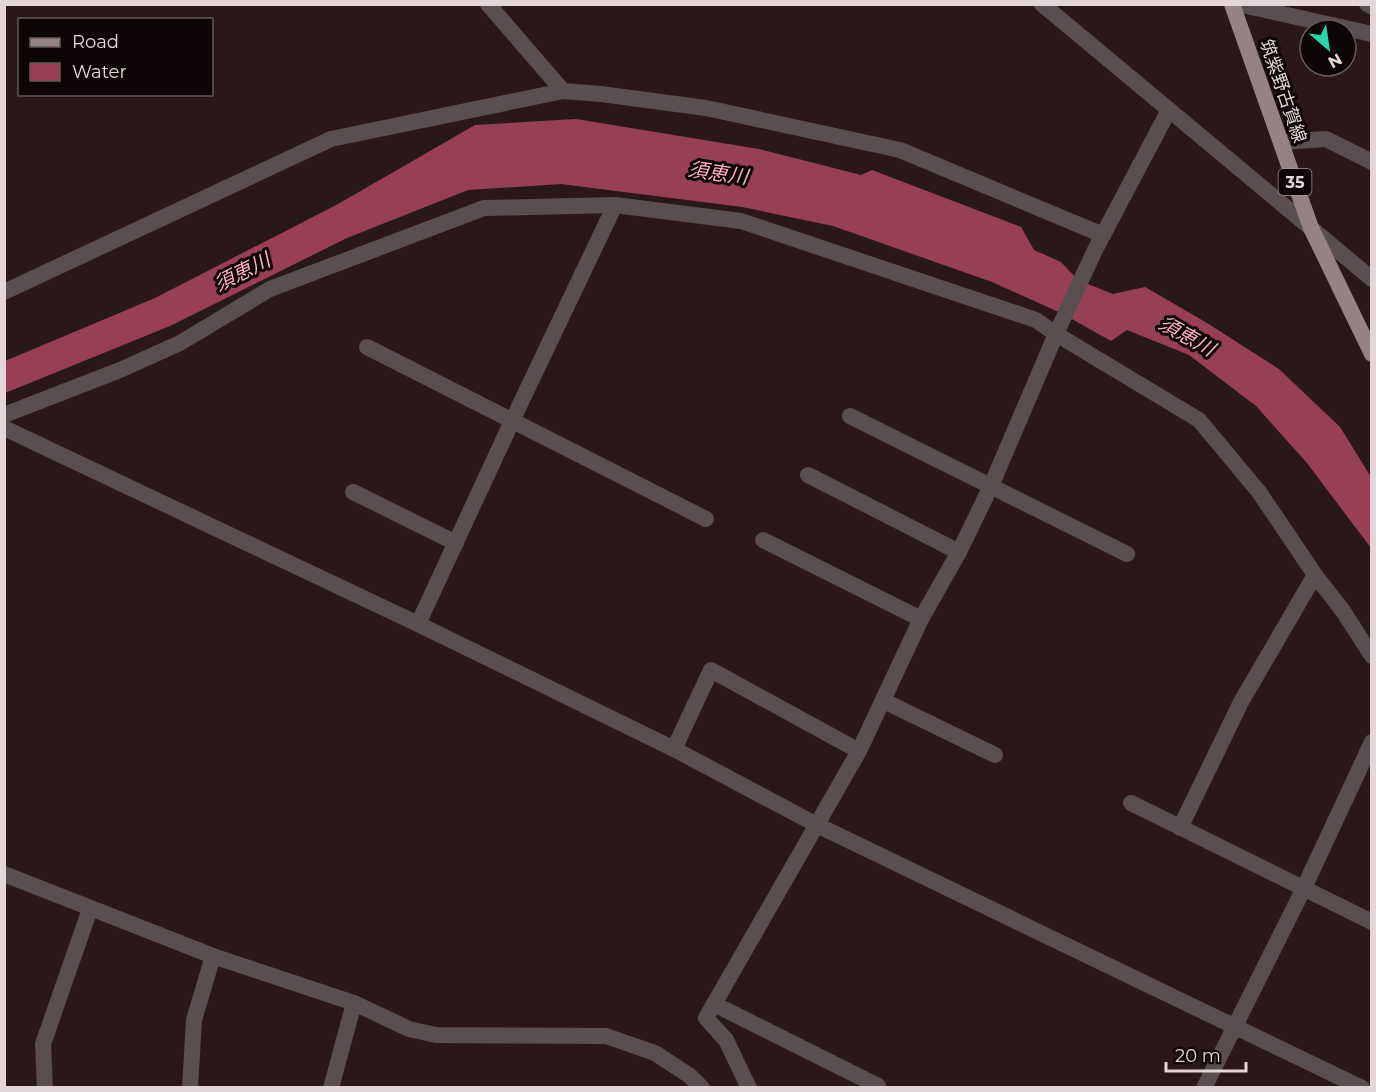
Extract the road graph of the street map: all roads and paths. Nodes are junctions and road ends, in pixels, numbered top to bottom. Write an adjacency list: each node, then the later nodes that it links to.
1 (488, 4): 8 (street)
2 (1042, 4): 9 (street)
3 (1232, 4): 10 (main road, 筑紫野古賀線 / 35)
4 (1238, 4): 7 (street)
5 (1367, 4): 6 (street)
6 (1371, 7)
7 (1371, 34)
8 (563, 91): 14 (street); 16 (street)
9 (1169, 110): 13 (street); 14 (street)
10 (1281, 142): 11 (street); 13 (main road, 筑紫野古賀線 / 35)
11 (1371, 162)
12 (615, 206): 17 (street); 21 (street); 22 (street)
13 (1311, 228): 15 (street); 19 (main road, 筑紫野古賀線 / 35)
14 (1099, 243): 17 (street)
15 (1371, 279)
16 (4, 292)
17 (1059, 327): 24 (street); 31 (street)
18 (367, 347): 21 (street)
19 (1371, 354)
20 (850, 416): 24 (street)
21 (513, 419): 26 (street); 28 (street)
22 (5, 426): 33 (street)
23 (808, 475): 29 (street)
24 (991, 486): 29 (street); 30 (street)
25 (353, 492): 28 (street)
26 (706, 519)
27 (763, 540): 32 (street)
28 (456, 543): 33 (street)
29 (959, 552): 32 (street)
30 (1127, 554)
31 (1315, 576): 34 (street); 42 (street)
32 (921, 620): 35 (street)
33 (418, 624): 37 (street)
34 (1371, 656)
35 (884, 701): 38 (street); 39 (street)
36 (1371, 742): 44 (street)
37 (674, 749): 38 (street); 41 (street)
38 (859, 751): 41 (street)
39 (995, 754)
40 (1131, 803): 42 (street)
41 (817, 825): 49 (street); 50 (street)
42 (1180, 828): 44 (street)
43 (4, 874): 45 (street)
44 (1303, 890): 46 (street); 50 (street)
45 (90, 909): 47 (street); 51 (street)
46 (1371, 922)
47 (213, 956): 48 (street); 52 (street)
48 (354, 1003): 53 (street); 54 (street)
49 (714, 1004): 55 (street); 56 (street)
50 (1234, 1026): 57 (street); 58 (street)
51 (45, 1088)
52 (190, 1088)
53 (331, 1088)
54 (702, 1088)
55 (750, 1088)
56 (877, 1088)
57 (1204, 1088)
58 (1362, 1088)

